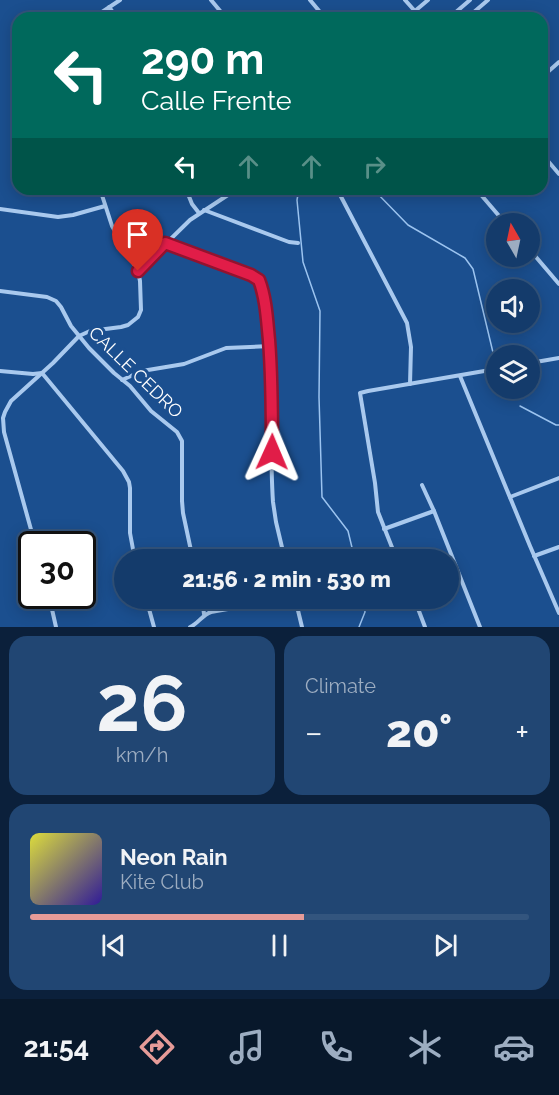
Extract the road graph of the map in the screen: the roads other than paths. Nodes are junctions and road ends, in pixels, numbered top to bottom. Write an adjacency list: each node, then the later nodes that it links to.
1 (120, 0): 8 (street)
2 (211, 0): 12 (street)
3 (310, 0): 13 (street)
4 (405, 0): 9 (street)
5 (428, 0): 9 (street)
6 (470, 0): 14 (street)
7 (488, 0): 15 (street)
8 (108, 8): 10 (street); 11 (street)
9 (415, 11)
10 (102, 12)
11 (112, 12)
12 (221, 12)
13 (320, 12)
14 (456, 12)
15 (474, 12)
16 (548, 161): 17 (street)
17 (559, 174)
18 (102, 195): 23 (street)
19 (188, 195): 26 (street)
20 (228, 195): 25 (street)
21 (340, 195): 43 (street)
22 (481, 195): 27 (street)
23 (105, 206): 24 (street); 31 (street)
24 (0, 209)
25 (204, 210): 26 (street); 29 (street)
26 (199, 213): 28 (street)
27 (497, 213)
28 (165, 243): 31 (street); 35 (street)
29 (298, 243)
30 (540, 262): 32 (street)
31 (138, 271): 34 (street)
32 (559, 284)
33 (0, 291): 34 (street, CALLE CEDRO)
34 (79, 336): 40 (street); 42 (street, CALLE CEDRO)
35 (270, 346): 42 (street); 53 (street)
36 (559, 358): 37 (street)
37 (540, 361)
38 (0, 371): 40 (street)
39 (486, 371): 41 (street)
40 (42, 373): 49 (street); 51 (street)
41 (460, 376): 43 (street); 46 (street)
42 (122, 380): 52 (street, CALLE CEDRO)
43 (410, 384): 48 (street)
44 (559, 478): 46 (street)
45 (422, 485): 47 (street)
46 (510, 497): 55 (street)
47 (434, 511): 48 (street); 69 (street)
48 (384, 529): 54 (street)
49 (31, 531)
50 (559, 547): 55 (street)
51 (133, 549)
52 (191, 549)
53 (282, 549)
54 (392, 549)
55 (534, 556): 63 (street)
56 (52, 609): 64 (street)
57 (149, 609): 65 (street)
58 (203, 609): 62 (street)
59 (226, 609): 62 (street)
60 (298, 609): 67 (street)
61 (419, 609): 68 (street)
62 (204, 614): 66 (street)
63 (559, 614)
64 (56, 627)
65 (154, 627)
66 (190, 627)
67 (302, 627)
68 (426, 627)
69 (480, 627)

